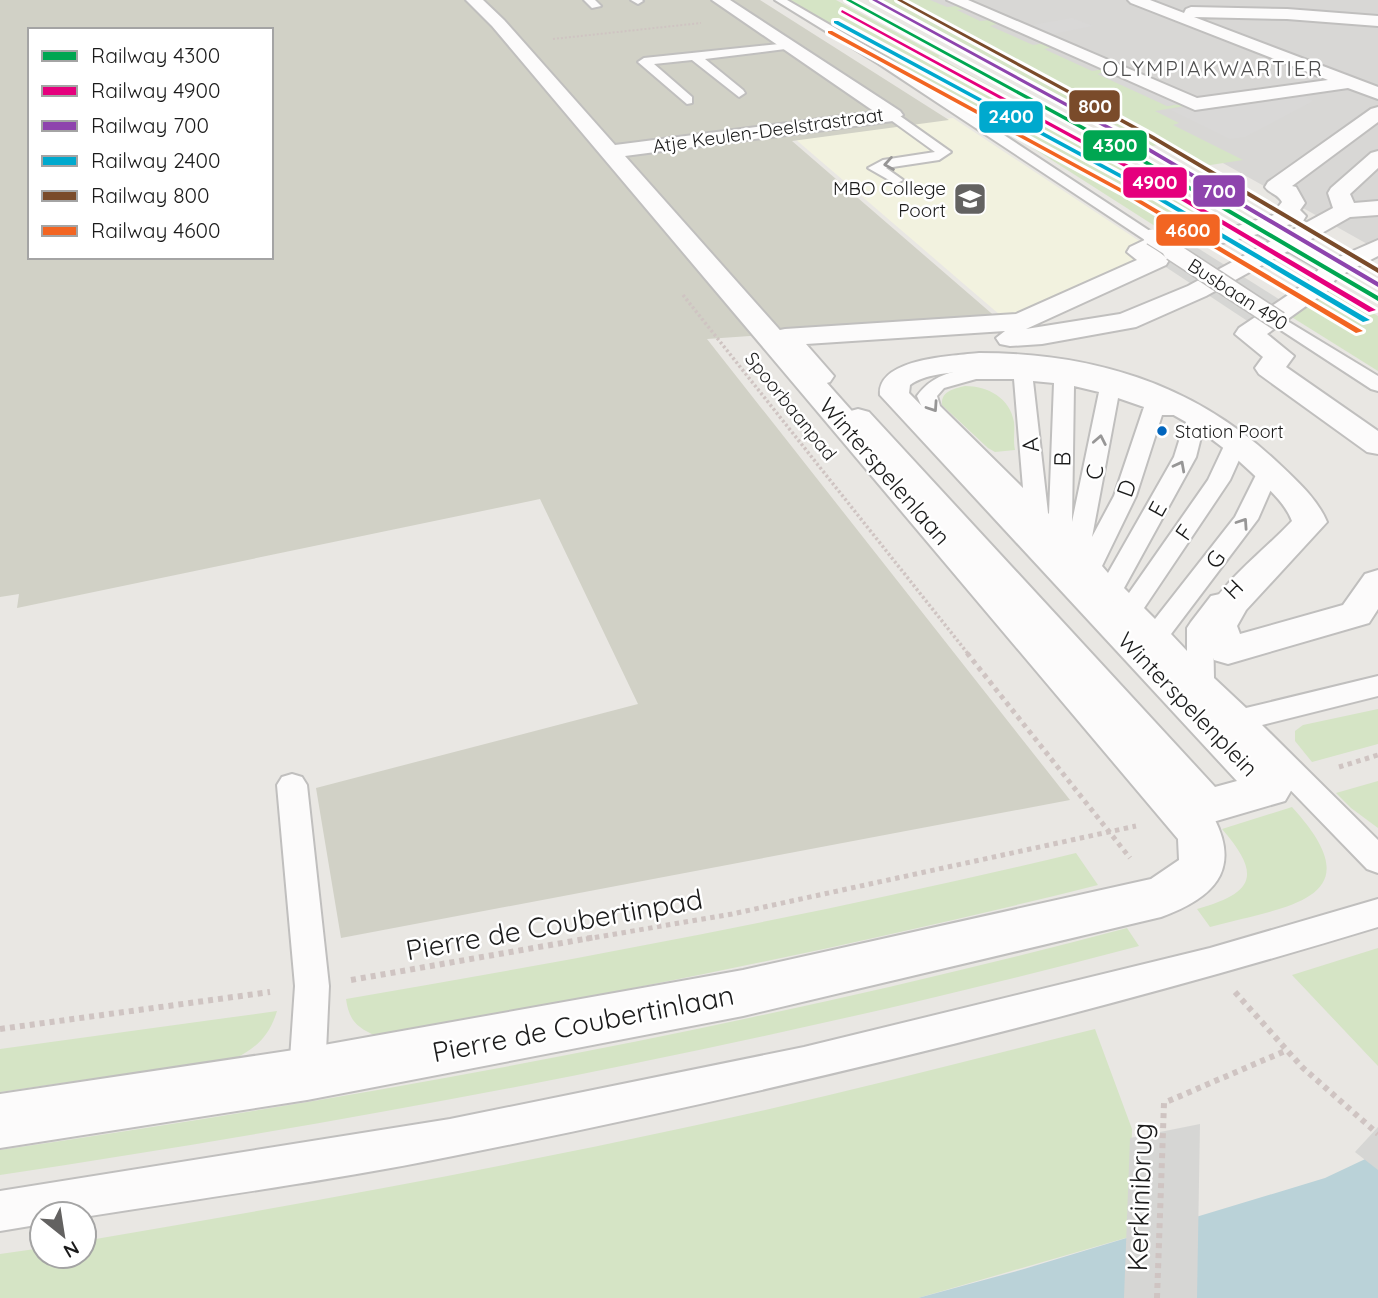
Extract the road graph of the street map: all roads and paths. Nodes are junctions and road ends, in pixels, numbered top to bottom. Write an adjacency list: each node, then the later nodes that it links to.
1 (474, 0): 10 (street, Winterspelenlaan)
2 (720, 0): 8 (street, Atje Keulen-Deelstrastraat)
3 (780, 0): 40 (lane, Busbaan 490, bridge)
4 (1136, 0): 7 (street)
5 (963, 3): 6 (street); 13 (street)
6 (998, 3)
7 (1168, 13): 9 (street); 13 (street)
8 (747, 18): 10 (path); 11 (street, Atje Keulen-Deelstrastraat)
9 (1378, 21)
10 (515, 43): 19 (street, Winterspelenlaan)
11 (789, 46): 12 (lane); 18 (street, Atje Keulen-Deelstrastraat)
12 (694, 56): 14 (lane); 16 (lane)
13 (1352, 82): 15 (street)
14 (739, 93)
15 (1378, 93)
16 (687, 100)
17 (1378, 113): 26 (street)
18 (893, 115): 19 (street, Atje Keulen-Deelstrastraat); 21 (lane)
19 (609, 152): 36 (street, Winterspelenlaan)
20 (1378, 157): 28 (street)
21 (928, 158): 22 (lane); 24 (lane, one-way to 24)
22 (944, 164)
23 (1378, 171): 25 (street)
24 (896, 180)
25 (1378, 198)
26 (1292, 200): 28 (street); 29 (street)
27 (1378, 208): 28 (street)
28 (1345, 211): 31 (street, Winterspelenplein)
29 (1259, 225): 30 (street); 31 (street)
30 (1220, 237): 33 (street); 36 (street)
31 (1290, 242): 33 (street, Winterspelenplein); 34 (street)
32 (1378, 247): 34 (street)
33 (1248, 264): 37 (street, Winterspelenplein)
34 (1336, 268): 43 (street)
35 (682, 294): 57 (path, Spoorbaanpad)
36 (789, 350): 37 (street, Winterspelenplein); 37 (street, Winterspelenplein); 59 (street, Winterspelenlaan)
37 (1122, 359): 39 (lane, Winterspelenplein); 41 (lane, Winterspelenplein); 48 (lane, C, one-way to 37); 49 (street, Winterspelenplein)
38 (1023, 375): 39 (lane, Winterspelenplein); 47 (lane, A); 47 (lane, Winterspelenplein, one-way to 47)
39 (1064, 379): 48 (lane, B)
40 (1378, 385)
41 (1155, 404): 42 (lane, Winterspelenplein); 48 (lane, D)
42 (1194, 425): 44 (lane, Winterspelenplein); 50 (lane, E, one-way to 42)
43 (1378, 445)
44 (1232, 451): 45 (lane, Winterspelenplein); 51 (lane, F)
45 (1265, 478): 46 (lane, Winterspelenplein); 52 (lane, G, one-way to 45)
46 (1293, 508): 53 (lane, H)
47 (1037, 514): 48 (lane, Winterspelenplein)
48 (1075, 554): 50 (lane, Winterspelenplein)
49 (1378, 582)
50 (1111, 590): 51 (lane, Winterspelenplein)
51 (1130, 609): 52 (lane, Winterspelenplein)
52 (1156, 635): 53 (lane, Winterspelenplein)
53 (1201, 680): 55 (lane, Winterspelenplein)
54 (1378, 686): 55 (lane)
55 (1240, 720): 58 (lane, Winterspelenplein)
56 (292, 785): 61 (lane)
57 (1110, 833): 61 (path, Pierre de Coubertinpad)
58 (1378, 860)
59 (1161, 897): 64 (street, Pierre de Coubertinlaan)
60 (1378, 913): 66 (lane)
61 (312, 986): 62 (path, Pierre de Coubertinpad); 64 (lane)
62 (0, 1029)
63 (1285, 1051): 67 (path, Kerkinibrug)
64 (307, 1074): 65 (street, Pierre de Coubertinlaan)
65 (0, 1121)
66 (0, 1211)
67 (1157, 1298)

